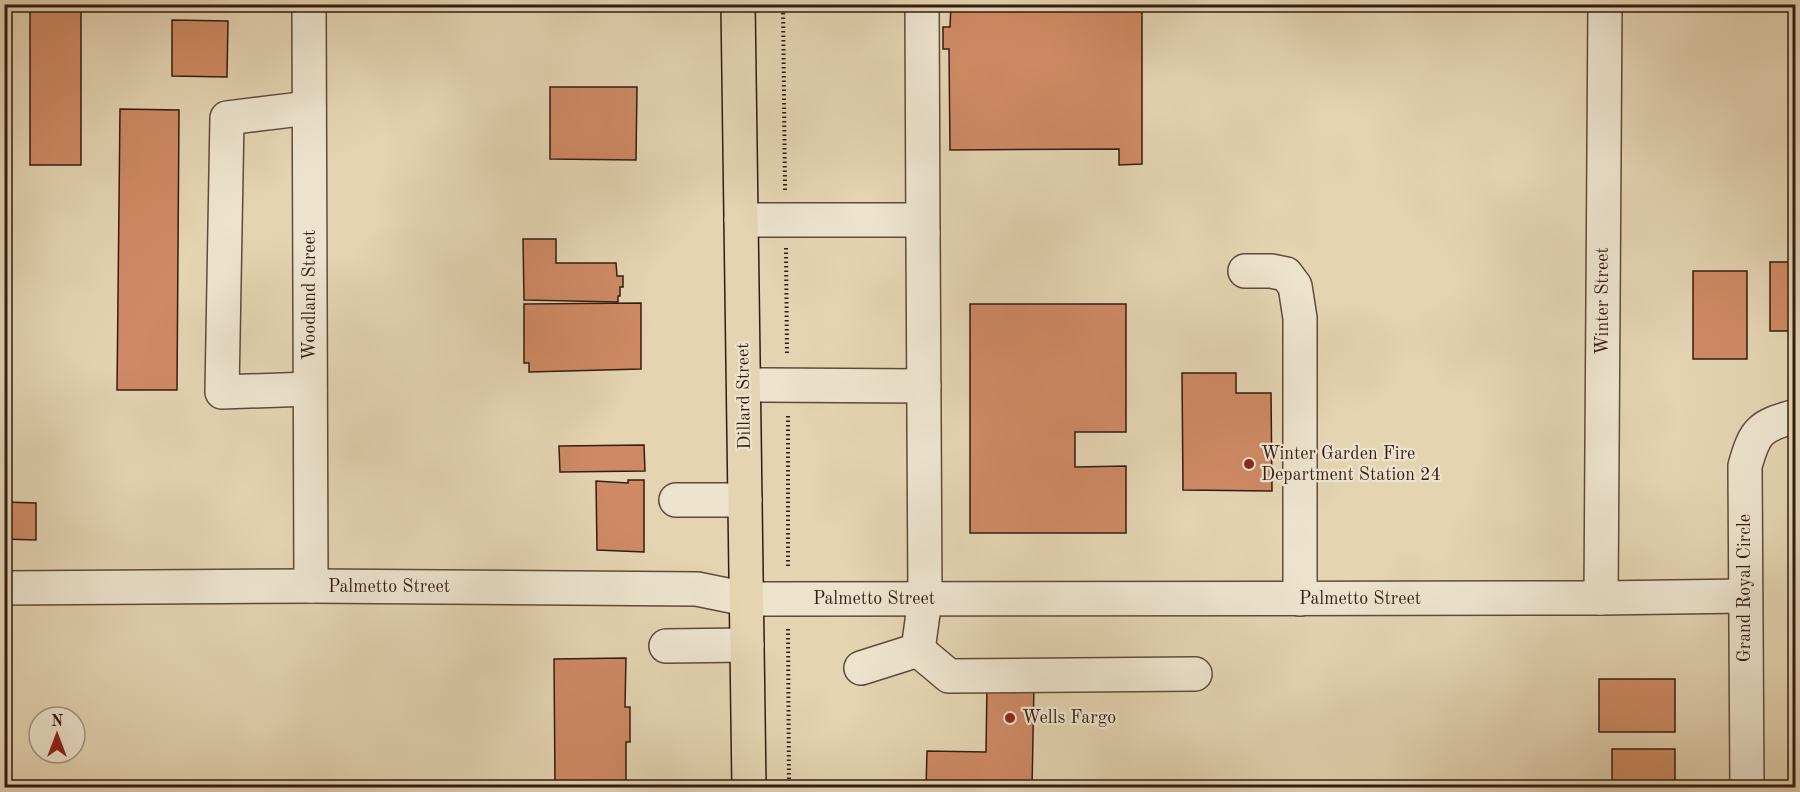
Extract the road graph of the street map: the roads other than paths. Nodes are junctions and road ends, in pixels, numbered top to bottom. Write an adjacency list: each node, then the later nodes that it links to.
1 (309, 4): 5 (street, Woodland Street)
2 (738, 4): 6 (main road, Dillard Street)
3 (922, 4): 7 (street)
4 (1605, 4): 18 (street, Winter Street)
5 (309, 108): 11 (street, Woodland Street); 11 (street)
6 (741, 220): 7 (street); 9 (main road, Dillard Street)
7 (923, 234): 10 (street)
8 (1245, 271): 21 (street)
9 (744, 385): 10 (street); 14 (main road, Dillard Street)
10 (924, 386): 20 (street)
11 (310, 389): 15 (street, Woodland Street)
12 (1796, 416): 17 (street, Grand Royal Circle)
13 (676, 500): 14 (street)
14 (745, 500): 19 (main road, Dillard Street)
15 (311, 586): 16 (street, Palmetto Street); 19 (street, Palmetto Street)
16 (4, 588)
17 (1745, 596): 18 (street, Palmetto Street); 28 (street, Grand Royal Circle)
18 (1601, 598): 21 (street, Palmetto Street)
19 (746, 599): 20 (street, Palmetto Street); 22 (main road, Dillard Street)
20 (925, 599): 21 (street, Palmetto Street); 24 (street)
21 (1300, 599)
22 (747, 645): 23 (street); 27 (main road, Dillard Street)
23 (666, 646)
24 (918, 650): 25 (street); 26 (street)
25 (861, 668)
26 (1195, 674)
27 (749, 788)
28 (1747, 788)

